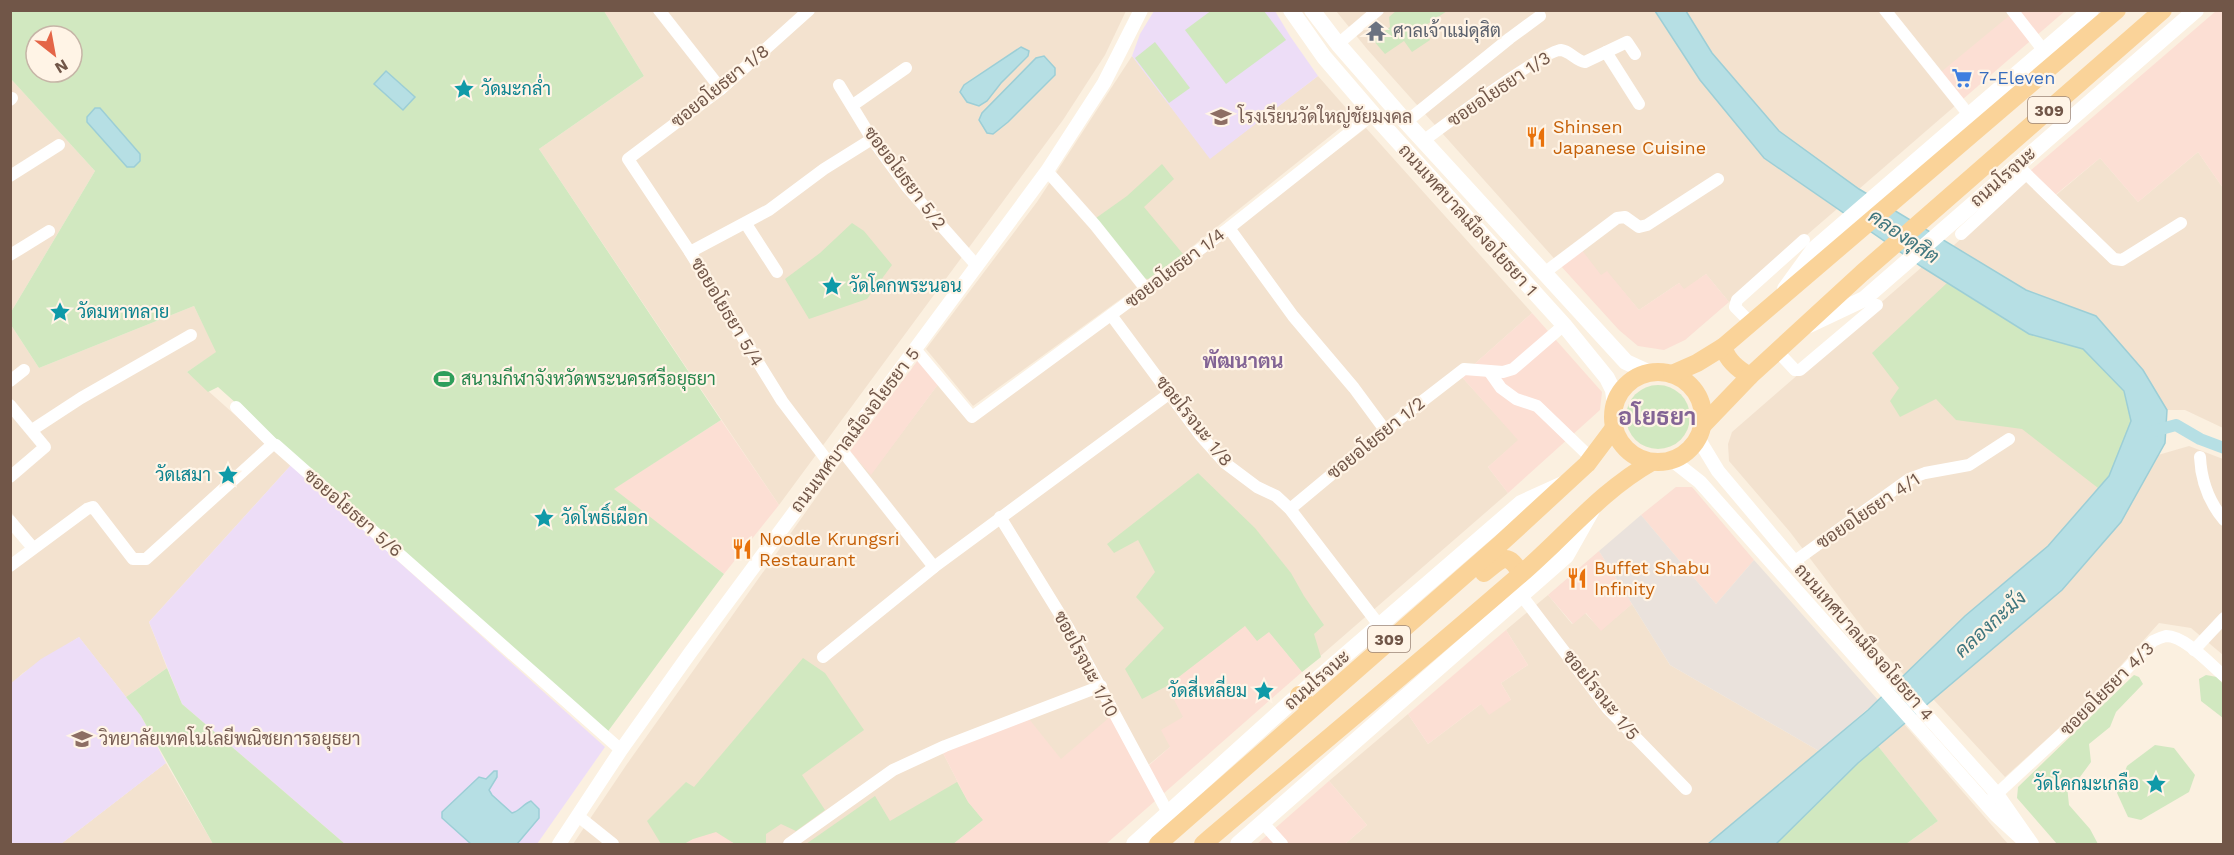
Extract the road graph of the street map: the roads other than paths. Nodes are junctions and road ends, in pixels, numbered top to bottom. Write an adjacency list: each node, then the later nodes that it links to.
1 (659, 10): 20 (street)
2 (808, 10): 20 (street, ซอยอโยธยา 1/8)
3 (1141, 10): 31 (street, ถนนเทศบาลเมืองอโยธยา 5)
4 (1291, 10): 23 (main road, ถนนเทศบาลเมืองอโยธยา 1)
5 (1312, 10): 14 (main road, ถนนเทศบาลเมืองอโยธยา 1)
6 (1378, 10): 14 (street)
7 (1885, 10): 24 (street)
8 (2012, 10): 15 (street)
9 (2091, 10): 15 (main road)
10 (2117, 10): 34 (main road, 309)
11 (2163, 10): 50 (main road, ถนนโรจนะ / 309)
12 (2196, 10): 30 (main road, ถนนโรจนะ)
13 (1540, 16): 25 (street)
14 (1338, 44): 25 (main road, ถนนเทศบาลเมืองอโยธยา 1)
15 (2044, 51): 24 (main road)
16 (1606, 52): 17 (street, ซอยอโยธยา 1/3); 21 (street); 27 (street, ซอยอโยธยา 1/3)
17 (1635, 54)
18 (906, 68): 22 (street)
19 (838, 85): 22 (street, ซอยอโยธยา 5/2)
20 (721, 89): 29 (street, ซอยอโยธยา 1/8)
21 (1639, 104)
22 (853, 105): 26 (street, ซอยอโยธยา 5/2)
23 (1373, 114): 37 (street, ซอยอโยธยา 1/4); 49 (main road, ถนนเทศบาลเมืองอโยธยา 1)
24 (1969, 116): 34 (main road)
25 (1406, 122): 27 (main road, ถนนเทศบาลเมืองอโยธยา 1)
26 (872, 139): 35 (street); 42 (street, ซอยอโยธยา 5/2)
27 (1423, 141): 44 (main road, ถนนเทศบาลเมืองอโยธยา 1)
28 (59, 145): 32 (street)
29 (628, 159): 40 (street, ซอยอโยธยา 5/4)
30 (2022, 170): 36 (street); 50 (main road, ถนนโรจนะ)
31 (1047, 171): 42 (street, ถนนเทศบาลเมืองอโยธยา 5); 45 (street)
32 (10, 176)
33 (1718, 179): 44 (street)
34 (1904, 182): 48 (main road, 309)
35 (746, 224): 40 (street); 43 (street)
36 (2181, 224)
37 (1229, 228): 45 (street, ซอยอโยธยา 1/4); 67 (street)
38 (49, 231): 41 (street)
39 (1804, 240): 48 (street)
40 (690, 252): 76 (street, ซอยอโยธยา 5/4)
41 (10, 255)
42 (977, 266): 53 (street, ถนนเทศบาลเมืองอโยธยา 5)
43 (777, 272)
44 (1544, 273): 57 (main road, ถนนเทศบาลเมืองอโยธยา 1)
45 (1146, 289): 47 (street, ซอยอโยธยา 1/4)
46 (1876, 305): 54 (street)
47 (1111, 315): 53 (street, ซอยอโยธยา 1/4); 61 (street, ซอยโรจนะ 1/8)
48 (1751, 324): 52 (main road, 309)
49 (1564, 325): 56 (street); 63 (main road, ถนนเทศบาลเมืองอโยธยา 1)
50 (1801, 329): 54 (main road, ถนนโรจนะ / 309)
51 (191, 335): 66 (street)
52 (1723, 347): 58 (main road, 309); 59 (main road)
53 (915, 349): 71 (street, ถนนเทศบาลเมืองอโยธยา 5)
54 (1777, 351): 59 (main road, ถนนโรจนะ / 309)
55 (24, 370): 60 (street)
56 (1489, 371): 67 (street, ซอยอโยธยา 1/2); 73 (street)
57 (1650, 373): 58 (main road); 63 (main road)
58 (1672, 374): 68 (main road)
59 (1750, 376): 68 (main road, ถนนโรจนะ / 309)
60 (10, 381)
61 (1170, 393): 80 (street, ซอยโรจนะ 1/8); 81 (street)
62 (10, 405): 66 (street)
63 (1615, 405): 65 (main road)
64 (236, 407): 70 (street, ซอยอโยธยา 5/6)
65 (1614, 428): 73 (main road, ถนนโรจนะ / 309); 75 (main road)
66 (32, 430): 77 (street)
67 (1385, 430): 80 (street, ซอยอโยธยา 1/2)
68 (1700, 432): 74 (main road); 85 (street, ถนนเทศบาลเมืองอโยธยา 4)
69 (2009, 439): 85 (street, ซอยอโยธยา 4/1)
70 (273, 444): 84 (street); 98 (street, ซอยอโยธยา 5/6)
71 (840, 448): 76 (street, ถนนเทศบาลเมืองอโยธยา 5); 87 (street)
72 (2200, 457): 82 (street)
73 (1591, 458): 78 (main road, ถนนโรจนะ / 309)
74 (1672, 460): 75 (main road); 100 (street, ถนนเทศบาลเมืองอโยธยา 4)
75 (1652, 462): 79 (main road, 309)
76 (829, 463): 98 (street, ถนนเทศบาลเมืองอโยธยา 5)
77 (10, 477)
78 (1565, 483): 91 (main road, ถนนโรจนะ); 92 (main road, ถนนโรจนะ / 309)
79 (1595, 504): 88 (main road, 309); 89 (main road)
80 (1290, 509): 91 (street, ซอยโรจนะ 1/8)
81 (1000, 517): 87 (street); 96 (street, ซอยโรจนะ 1/10)
82 (2223, 520)
83 (10, 521): 84 (street)
84 (33, 548): 86 (street)
85 (1795, 561): 100 (street, ถนนเทศบาลเมืองอโยธยา 4)
86 (10, 566)
87 (934, 567): 94 (street)
88 (1521, 574): 92 (main road); 109 (main road, 309)
89 (1522, 596): 99 (street, ซอยโรจนะ 1/5); 103 (main road)
90 (2223, 618): 93 (street)
91 (1379, 626): 97 (main road, ถนนโรจนะ)
92 (1383, 645): 97 (main road, ถนนโรจนะ / 309)
93 (2194, 650): 95 (street, ซอยอโยธยา 4/3); 100 (street, ซอยอโยธยา 4/3)
94 (823, 657)
95 (2223, 676)
96 (1101, 686): 101 (street, ซอยโรจนะ 1/10); 106 (street)
97 (1305, 702): 101 (main road, ถนนโรจนะ); 108 (main road, ถนนโรจนะ / 309)
98 (621, 750): 102 (street, ถนนเทศบาลเมืองอโยธยา 5)
99 (1686, 789)
100 (1992, 799): 112 (street, ถนนเทศบาลเมืองอโยธยา 4)
101 (1168, 813): 107 (main road, ถนนโรจนะ)
102 (578, 816): 104 (street, ถนนเทศบาลเมืองอโยธยา 5); 105 (street)
103 (1263, 823): 110 (main road); 111 (street)
104 (560, 844)
105 (614, 844)
106 (789, 844)
107 (1134, 844)
108 (1160, 844)
109 (1203, 844)
110 (1238, 844)
111 (1281, 844)
112 (2030, 844)

